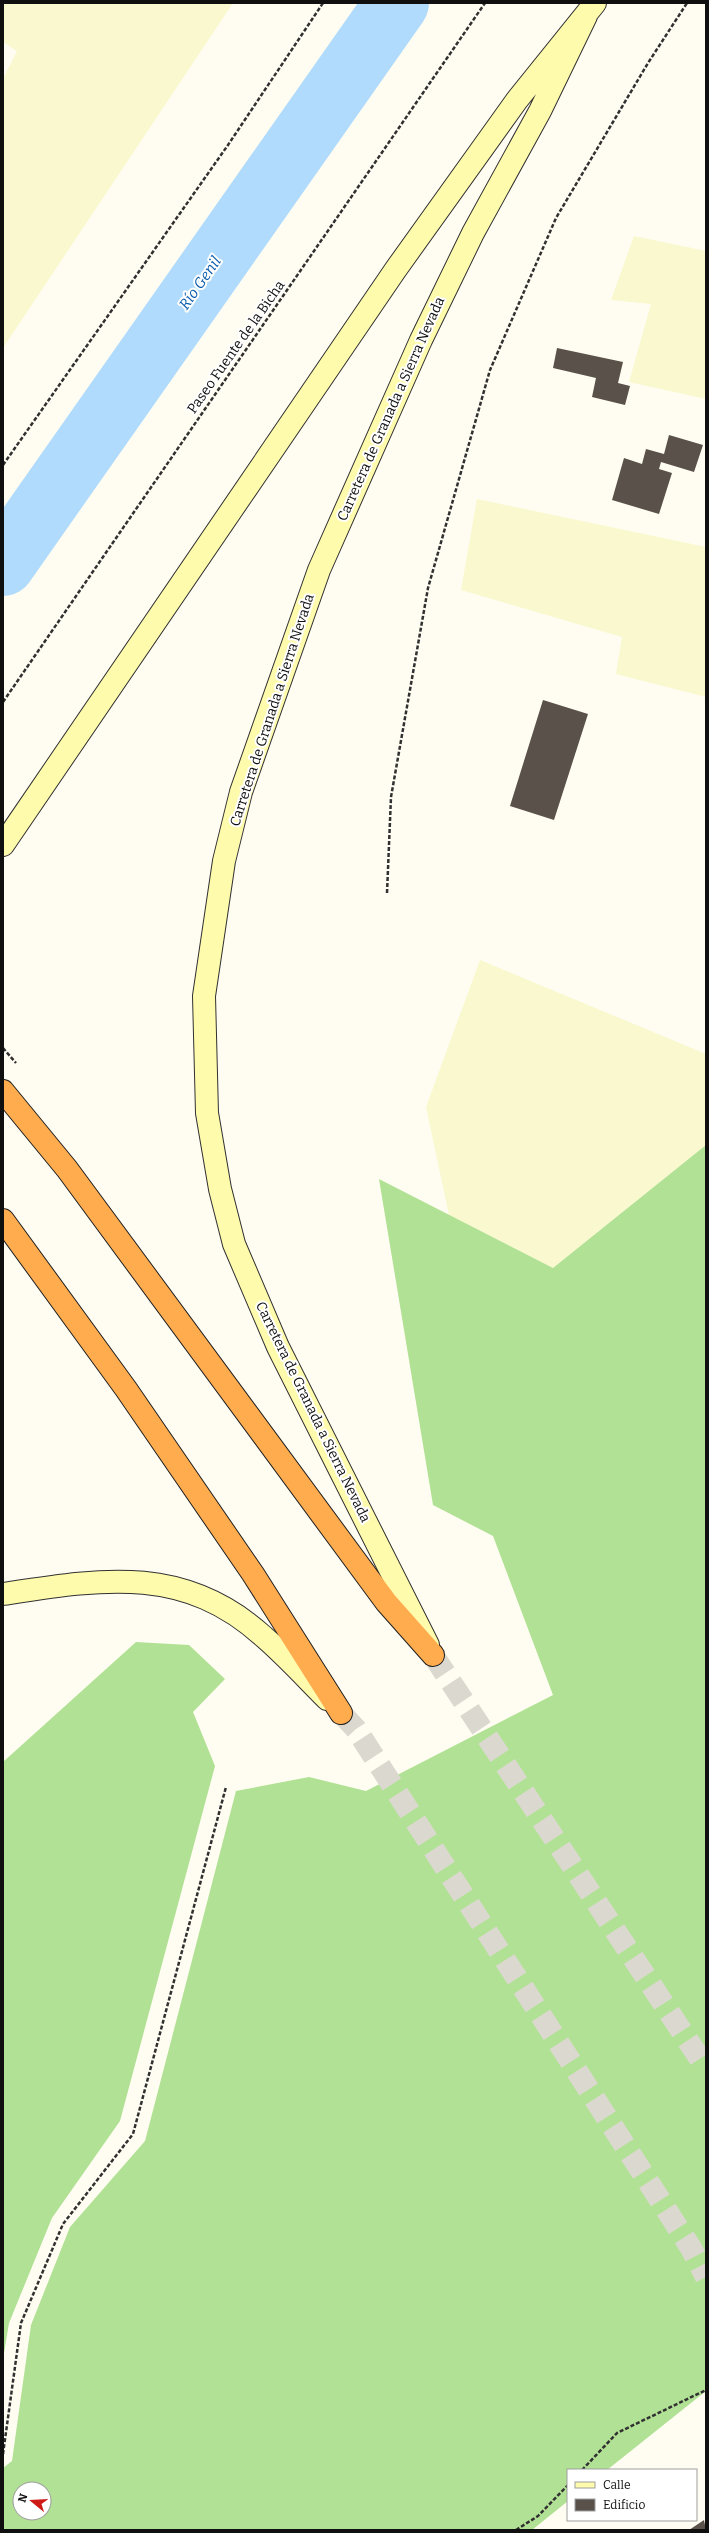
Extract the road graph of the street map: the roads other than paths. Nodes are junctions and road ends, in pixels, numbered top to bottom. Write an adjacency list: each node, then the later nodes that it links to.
1 (590, 9): 2 (main road, Carretera de Granada a Sierra Nevada); 6 (main road, Carretera de Granada a Sierra Nevada)
2 (3, 844)
3 (3, 1091): 6 (highway)
4 (6, 1224): 7 (highway)
5 (3, 1594): 7 (main road)
6 (434, 1655)
7 (341, 1713)

